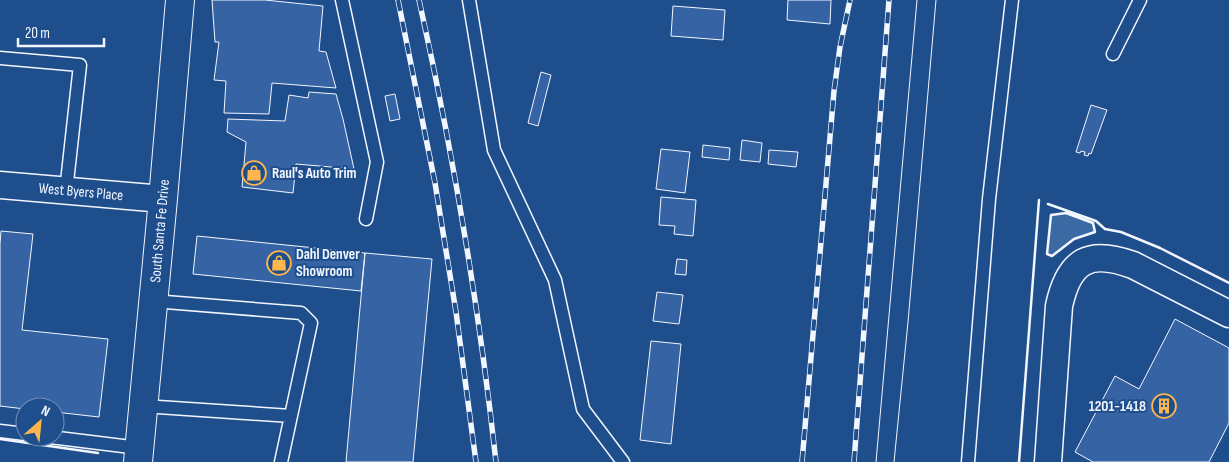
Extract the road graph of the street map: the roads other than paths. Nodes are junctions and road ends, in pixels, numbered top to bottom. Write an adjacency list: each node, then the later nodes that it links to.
1 (180, 0): 10 (main road, South Santa Fe Drive)
2 (342, 0): 11 (lane)
3 (469, 0): 21 (lane)
4 (1012, 0): 22 (lane)
5 (1140, 0): 6 (lane)
6 (1114, 54)
7 (0, 58): 9 (lane)
8 (0, 185): 9 (street, West Byers Place)
9 (66, 191): 10 (street, West Byers Place)
10 (163, 199): 12 (main road, South Santa Fe Drive)
11 (366, 219)
12 (153, 301): 14 (main road, South Santa Fe Drive); 15 (lane)
13 (1229, 314): 23 (street)
14 (143, 406): 15 (lane); 19 (main road, South Santa Fe Drive)
15 (291, 416): 20 (lane)
16 (0, 431): 17 (lane)
17 (15, 433)
18 (65, 440): 19 (lane)
19 (139, 455)
20 (281, 462)
21 (622, 462)
22 (968, 462)
23 (1048, 462)

